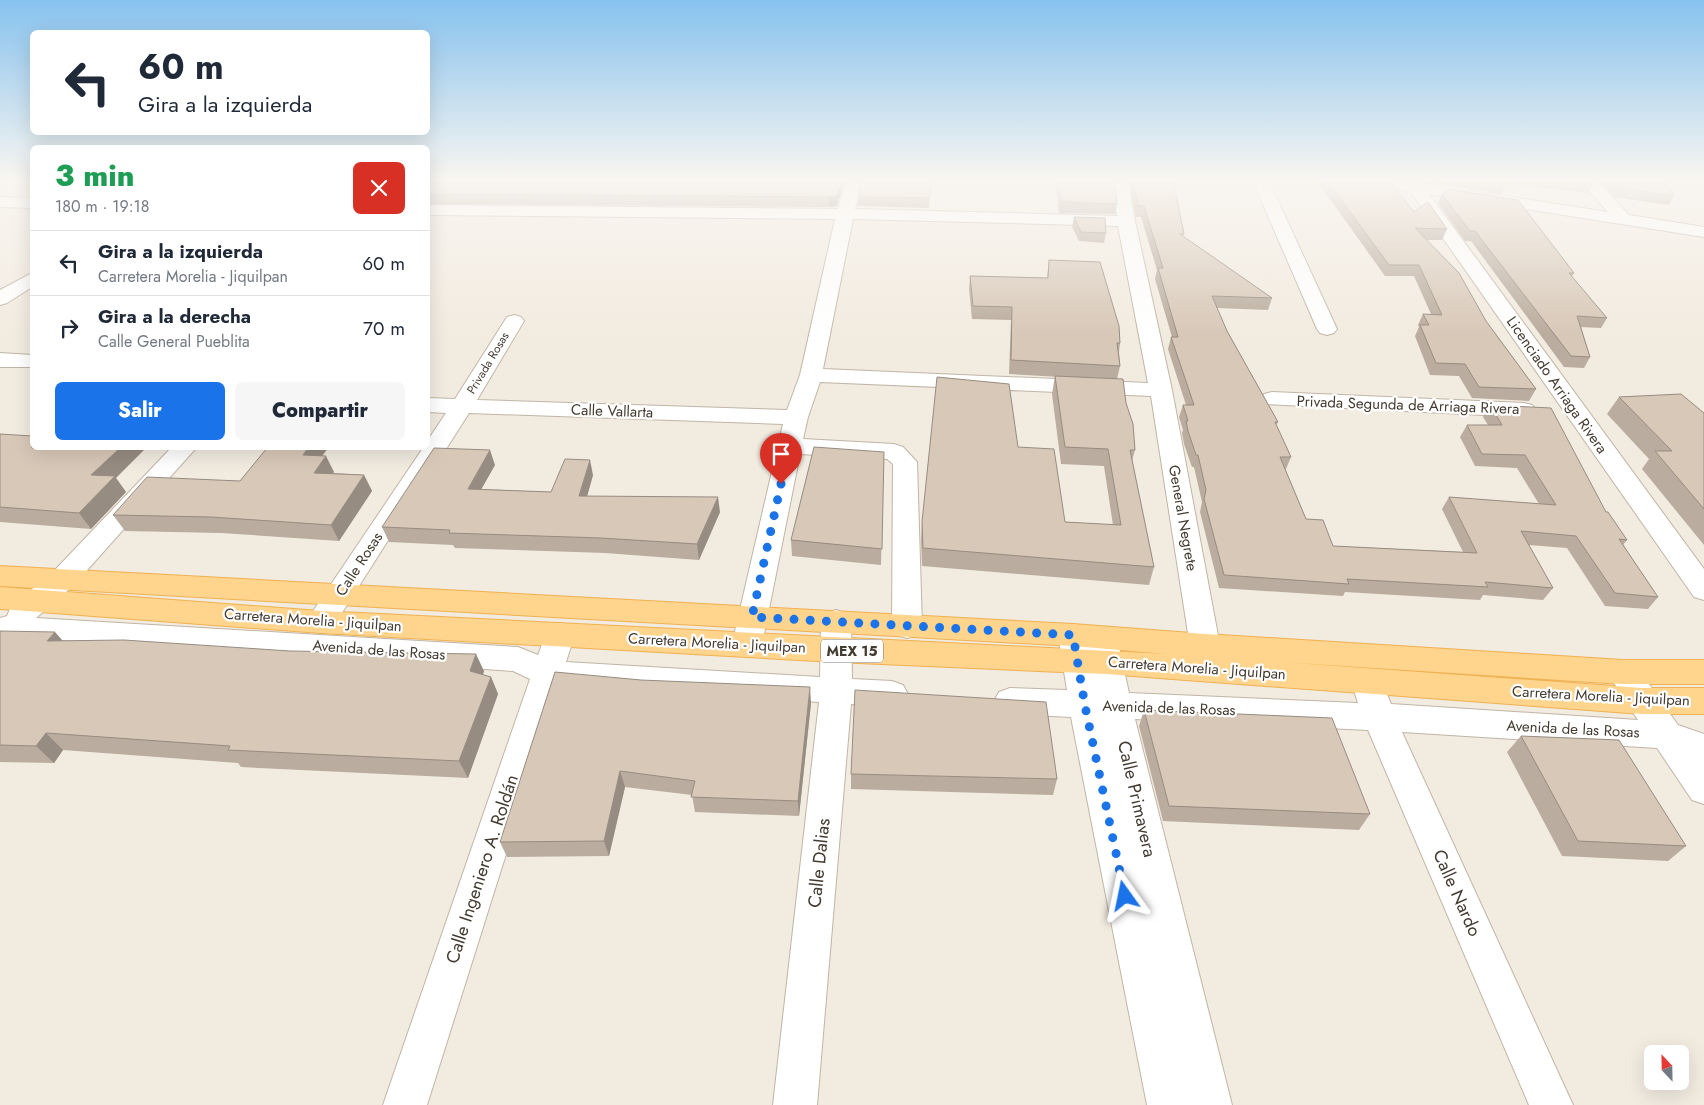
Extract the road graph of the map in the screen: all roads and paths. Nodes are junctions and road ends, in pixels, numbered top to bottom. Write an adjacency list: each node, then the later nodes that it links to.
1 (842, 231): 11 (street)
2 (1128, 231): 12 (street, General Negrete)
3 (1283, 231): 8 (street)
4 (1447, 231): 16 (street, Licenciado Arriaga Rivera)
5 (30, 279): 6 (street)
6 (0, 299)
7 (514, 320): 15 (street, Privada Rosas)
8 (1327, 330)
9 (0, 360): 10 (street)
10 (30, 361)
11 (811, 375): 12 (street); 17 (street)
12 (1161, 390): 31 (street, General Negrete)
13 (1272, 400): 16 (street, Privada Segunda de Arriaga Rivera)
14 (430, 405): 15 (street, Calle Vallarta)
15 (462, 406): 17 (street, Calle Vallarta); 23 (street, Calle Rosas)
16 (1575, 412): 22 (street, Licenciado Arriaga Rivera)
17 (796, 417): 18 (street)
18 (790, 446): 27 (street); 28 (street)
19 (182, 450): 21 (street)
20 (0, 576): 21 (main road, Carretera Morelia - Jiquilpan / MEX 15)
21 (63, 579): 23 (main road, Carretera Morelia - Jiquilpan / MEX 15); 24 (street)
22 (1704, 590)
23 (339, 596): 26 (street, Calle Rosas); 28 (main road, Carretera Morelia - Jiquilpan / MEX 15)
24 (36, 600): 25 (main road, Carretera Morelia - Jiquilpan / MEX 15); 26 (main road, Carretera Morelia - Jiquilpan / MEX 15)
25 (2, 620): 35 (street, Avenida de las Rosas)
26 (321, 622): 29 (main road, Carretera Morelia - Jiquilpan / MEX 15)
27 (907, 627): 30 (main road, Carretera Morelia - Jiquilpan / MEX 15); 32 (main road, Carretera Morelia - Jiquilpan / MEX 15)
28 (749, 630): 29 (main road, Carretera Morelia - Jiquilpan / MEX 15); 30 (main road, Carretera Morelia - Jiquilpan / MEX 15)
29 (560, 634): 35 (street, Calle Ingeniero A. Roldán)
30 (835, 636): 32 (main road, Carretera Morelia - Jiquilpan / MEX 15); 37 (street, Calle Dalias)
31 (1205, 646): 32 (main road, Carretera Morelia - Jiquilpan / MEX 15); 33 (main road, Carretera Morelia - Jiquilpan / MEX 15)
32 (1090, 649): 36 (main road, Carretera Morelia - Jiquilpan / MEX 15); 42 (street, Calle Primavera)
33 (1623, 672): 34 (main road, Carretera Morelia - Jiquilpan / MEX 15); 40 (street)
34 (1704, 672)
35 (546, 673): 37 (street, Avenida de las Rosas); 47 (street, Calle Ingeniero A. Roldán)
36 (1366, 681): 40 (main road, Carretera Morelia - Jiquilpan / MEX 15); 43 (street, Calle Nardo)
37 (836, 691): 38 (street, Avenida de las Rosas); 48 (street, Calle Dalias)
38 (916, 696)
39 (986, 700): 42 (street, Avenida de las Rosas)
40 (1642, 701): 41 (main road, Carretera Morelia - Jiquilpan / MEX 15); 44 (street)
41 (1704, 701)
42 (1100, 705): 43 (street, Avenida de las Rosas); 49 (street, Calle Primavera); 50 (street, Calle Primavera)
43 (1379, 717): 44 (street, Avenida de las Rosas); 51 (street, Calle Nardo)
44 (1666, 734): 45 (street, Avenida de las Rosas); 46 (street)
45 (1704, 748)
46 (1704, 789)
47 (405, 1105)
48 (795, 1105)
49 (1169, 1105)
50 (1210, 1105)
51 (1551, 1105)

